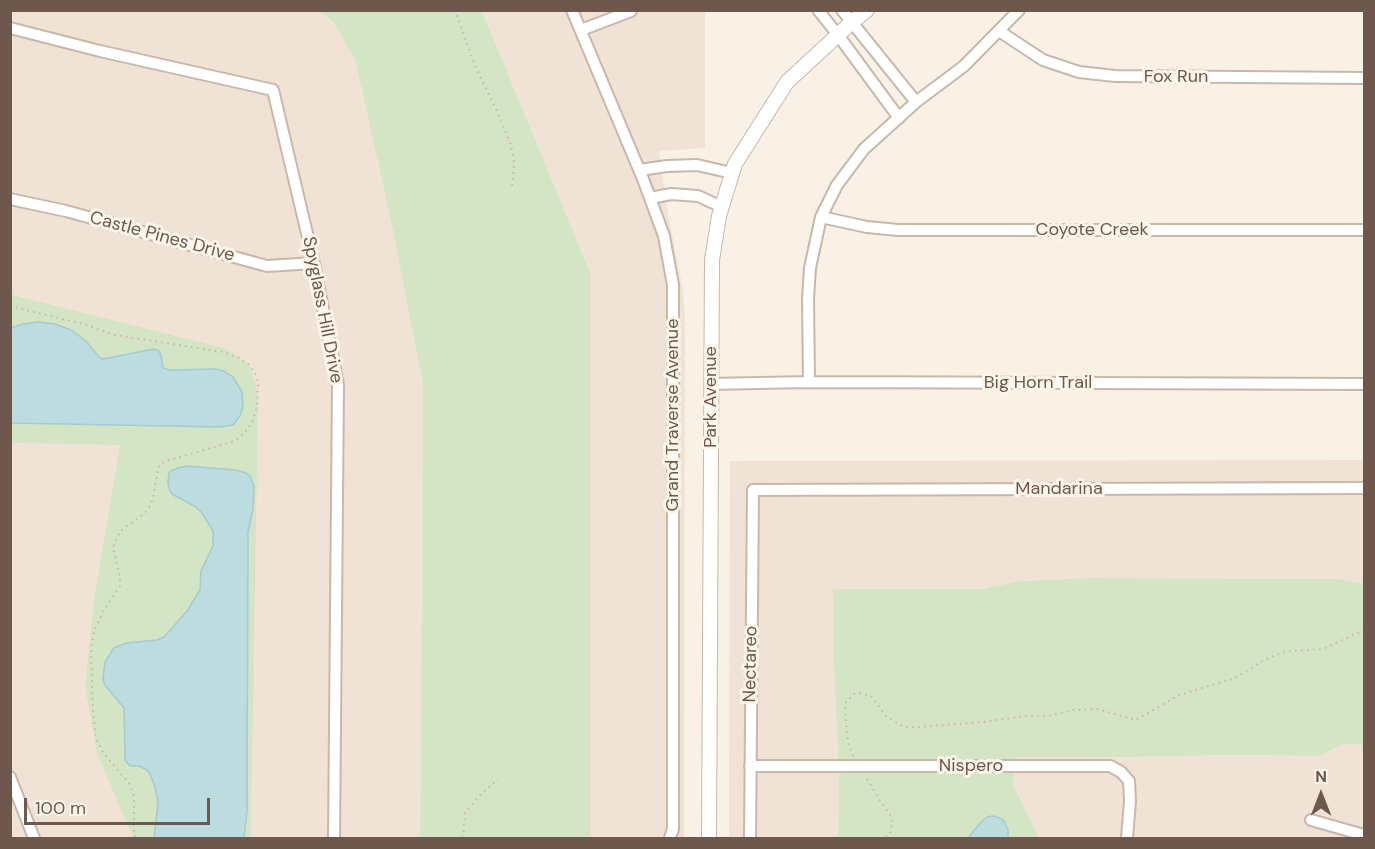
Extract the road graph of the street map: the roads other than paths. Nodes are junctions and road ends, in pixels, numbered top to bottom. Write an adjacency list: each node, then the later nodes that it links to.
1 (572, 10): 9 (street, Grand Traverse Avenue)
2 (631, 10): 9 (street)
3 (818, 10): 11 (street)
4 (842, 10): 7 (street)
5 (867, 10): 7 (street, Park Avenue)
6 (1019, 10): 10 (street)
7 (852, 22): 11 (street, Park Avenue); 13 (street)
8 (10, 28): 22 (street, Spyglass Hill Drive)
9 (581, 30): 15 (street, Grand Traverse Avenue)
10 (999, 31): 12 (street, Fox Run); 13 (street)
11 (838, 34): 14 (street); 16 (street, Park Avenue)
12 (1365, 78)
13 (916, 102): 14 (street)
14 (899, 118): 20 (street)
15 (640, 170): 16 (street); 17 (street, Grand Traverse Avenue)
16 (732, 173): 19 (street, Park Avenue)
17 (650, 198): 19 (street); 34 (street, Grand Traverse Avenue)
18 (10, 199): 22 (street, Castle Pines Drive)
19 (722, 207): 24 (street, Park Avenue)
20 (821, 217): 21 (street, Coyote Creek); 23 (street)
21 (1365, 230)
22 (314, 263): 33 (street, Spyglass Hill Drive)
23 (809, 382): 24 (street, Big Horn Trail); 25 (street, Big Horn Trail)
24 (711, 384): 35 (street, Park Avenue)
25 (1365, 384)
26 (1365, 488): 27 (street, Mandarina)
27 (753, 489): 28 (street, Nectareo)
28 (750, 766): 36 (street, Nectareo); 37 (street, Nispero)
29 (10, 777): 32 (street)
30 (1311, 820): 31 (street)
31 (1365, 835)
32 (34, 838)
33 (334, 838)
34 (670, 838)
35 (709, 838)
36 (750, 838)
37 (1127, 838)

